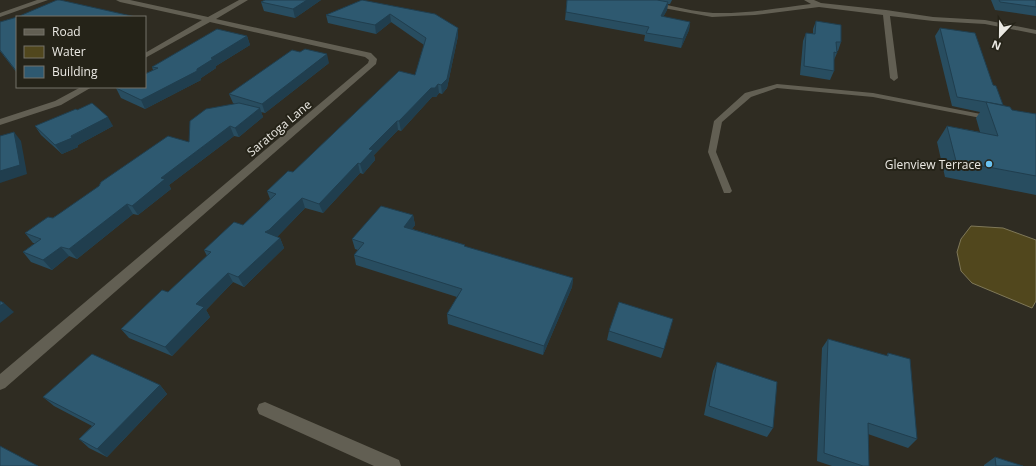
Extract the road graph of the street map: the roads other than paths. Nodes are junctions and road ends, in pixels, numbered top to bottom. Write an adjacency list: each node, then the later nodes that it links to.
1 (44, 0): 10 (street)
2 (120, 0): 11 (street, Saratoga Lane)
3 (244, 0): 11 (street)
4 (631, 0): 8 (street)
5 (780, 0): 8 (street)
6 (808, 0): 7 (street)
7 (819, 5): 8 (street); 9 (street)
8 (778, 10)
9 (886, 12): 12 (street); 14 (street)
10 (0, 16)
11 (210, 20): 13 (street); 19 (street, Saratoga Lane)
12 (1036, 32)
13 (146, 55)
14 (894, 78)
15 (86, 88): 17 (street)
16 (997, 119): 18 (lane)
17 (0, 122)
18 (727, 192)
19 (0, 383)
20 (265, 408): 21 (street)
21 (393, 466)

